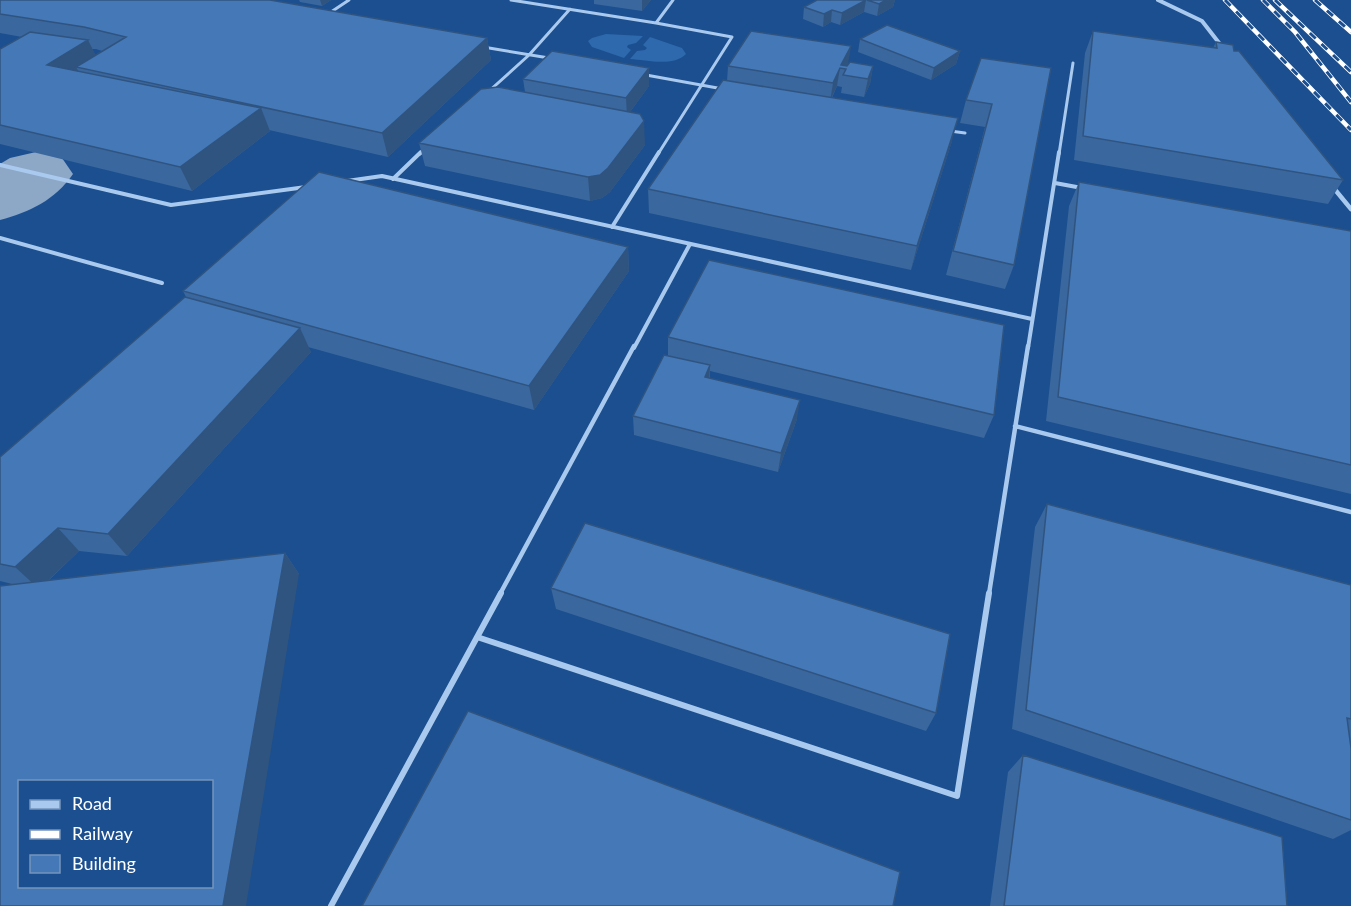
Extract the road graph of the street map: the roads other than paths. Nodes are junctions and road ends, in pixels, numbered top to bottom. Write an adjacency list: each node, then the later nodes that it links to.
1 (349, 0): 6 (lane)
2 (511, 0): 5 (lane)
3 (673, 0): 7 (lane)
4 (1158, 0): 10 (street)
5 (570, 9): 7 (lane); 9 (lane)
6 (320, 19)
7 (656, 24): 14 (lane)
8 (482, 47): 9 (lane)
9 (529, 55): 11 (lane); 16 (lane)
10 (1230, 57)
11 (552, 59)
12 (1072, 63): 24 (lane)
13 (644, 75): 14 (lane)
14 (702, 85): 15 (lane); 28 (lane)
15 (725, 89)
16 (486, 94)
17 (942, 129): 18 (lane)
18 (965, 133)
19 (427, 148): 21 (lane)
20 (0, 165): 25 (lane)
21 (393, 179): 22 (lane); 28 (lane)
22 (346, 181)
23 (1329, 182): 27 (street)
24 (1055, 183): 26 (lane); 32 (lane)
25 (311, 186)
26 (1090, 190)
27 (1351, 209)
28 (612, 227): 30 (lane)
29 (0, 238): 31 (lane)
30 (690, 244): 32 (lane); 35 (lane)
31 (162, 283)
32 (1032, 319): 33 (lane)
33 (1015, 426): 34 (lane); 35 (lane)
34 (1351, 512)
35 (477, 637): 36 (lane)
36 (331, 906)

